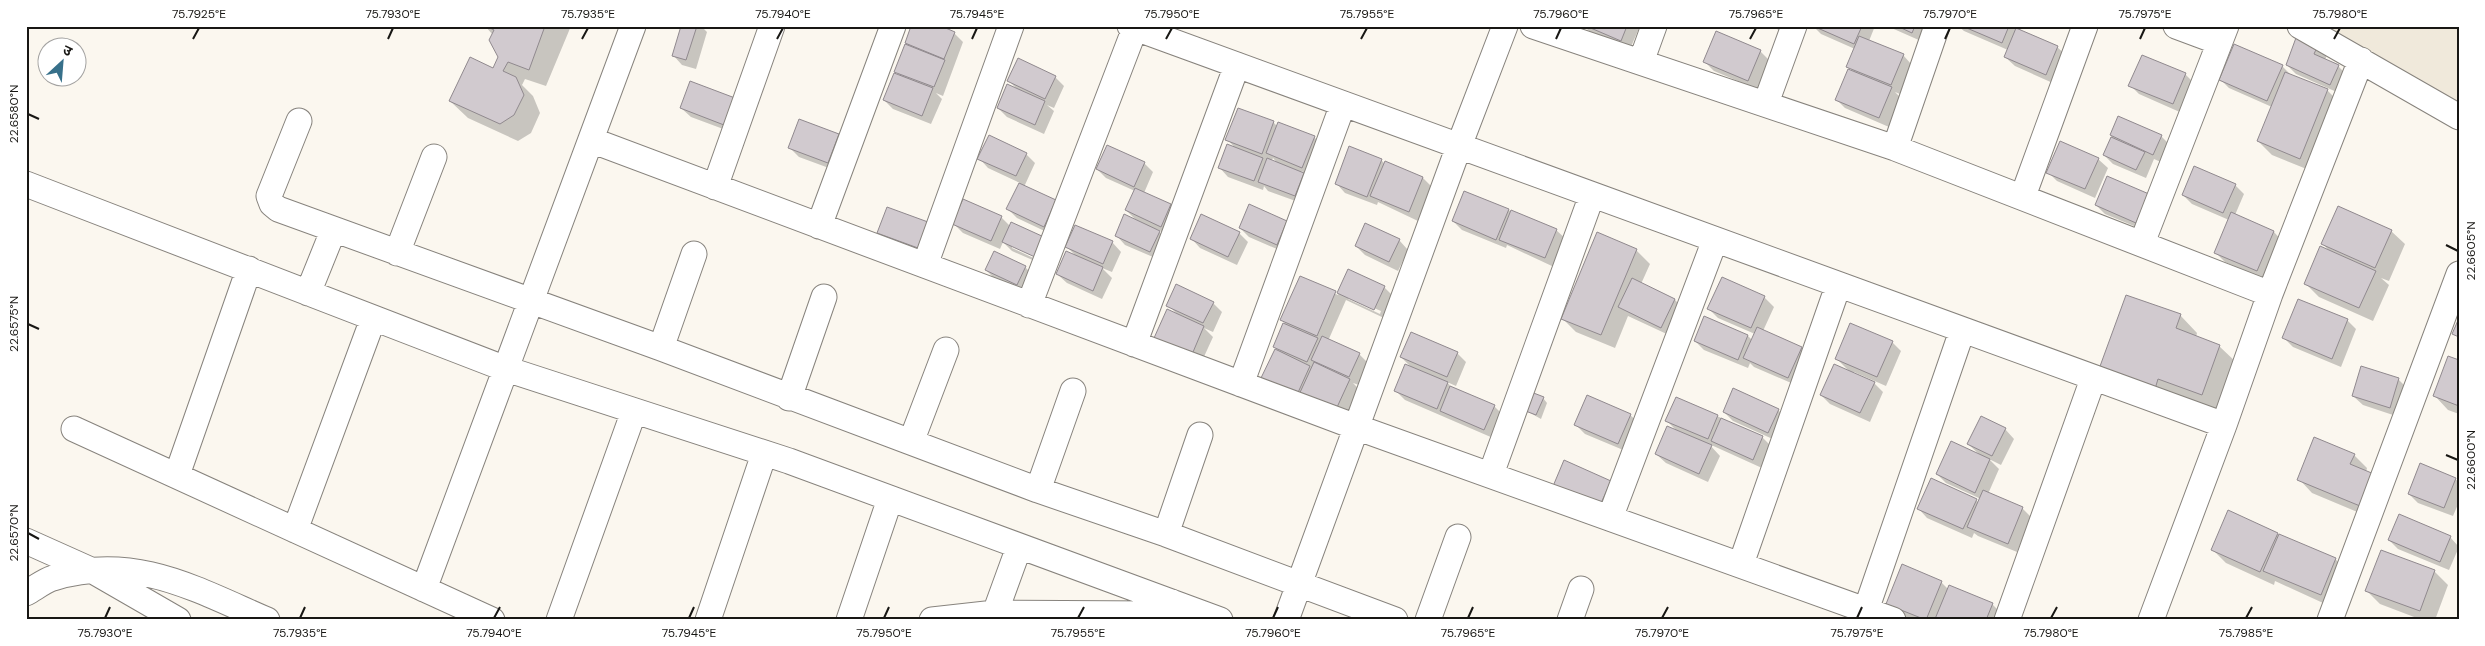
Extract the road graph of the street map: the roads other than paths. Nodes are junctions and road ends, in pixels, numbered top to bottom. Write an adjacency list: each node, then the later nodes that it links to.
1 (633, 26): 22 (street)
2 (772, 26): 27 (street)
3 (893, 26): 30 (street)
4 (1011, 26): 36 (street)
5 (1505, 26): 23 (street)
6 (1532, 26): 16 (street)
7 (1654, 26): 16 (street)
8 (1794, 26): 19 (street)
9 (1937, 26): 24 (street)
10 (2085, 26): 29 (street)
11 (2176, 26): 14 (street)
12 (2300, 26): 15 (street)
13 (1133, 27): 17 (street); 44 (street)
14 (2222, 34): 33 (street)
15 (2361, 60): 20 (street); 41 (street)
16 (1641, 62): 19 (street)
17 (1237, 65): 18 (street); 47 (street)
18 (1343, 104): 23 (street); 52 (street)
19 (1766, 104): 24 (street)
20 (2459, 117)
21 (299, 120): 31 (street)
22 (591, 140): 27 (street); 43 (street)
23 (1459, 146): 28 (street); 57 (street)
24 (1895, 148): 29 (street)
25 (434, 157): 34 (street)
26 (26, 184): 37 (street)
27 (715, 187): 30 (street)
28 (1592, 194): 32 (street); 62 (street)
29 (2023, 196): 33 (street)
30 (818, 226): 36 (street)
31 (333, 231): 34 (street); 40 (street)
32 (1715, 240): 39 (street); 66 (street)
33 (2142, 243): 41 (street)
34 (397, 253): 43 (street)
35 (694, 254): 48 (street)
36 (925, 265): 44 (street)
37 (248, 269): 40 (street); 63 (street)
38 (2459, 274): 96 (street)
39 (1838, 286): 46 (street); 72 (street)
40 (308, 293): 45 (street)
41 (2270, 294): 56 (street)
42 (824, 297): 54 (street)
43 (530, 302): 48 (street); 50 (street)
44 (1029, 305): 47 (street)
45 (373, 319): 50 (street); 67 (street)
46 (1962, 331): 51 (street); 79 (street)
47 (1134, 344): 52 (street)
48 (661, 348): 54 (street)
49 (946, 350): 60 (street)
50 (506, 369): 55 (street); 75 (street)
51 (2093, 379): 56 (street); 94 (street)
52 (1241, 384): 57 (street)
53 (1073, 391): 64 (street)
54 (790, 398): 60 (street)
55 (634, 411): 61 (street); 84 (street)
56 (2224, 426): 95 (street)
57 (1356, 428): 62 (street); 74 (street)
58 (74, 429): 63 (street)
59 (1200, 435): 68 (street)
60 (911, 442): 64 (street)
61 (764, 454): 65 (street); 85 (street)
62 (1491, 474): 66 (street)
63 (177, 475): 67 (street)
64 (1038, 490): 68 (street)
65 (890, 499): 71 (street); 86 (street)
66 (1610, 518): 72 (street)
67 (295, 530): 75 (street)
68 (1166, 534): 74 (street)
69 (1458, 537): 91 (street)
70 (26, 542): 73 (street)
71 (1018, 547): 78 (street); 80 (street)
72 (1741, 564): 79 (street)
73 (93, 571): 77 (street); 81 (street); 82 (street)
74 (1299, 585): 89 (street); 90 (street)
75 (424, 589): 83 (street)
76 (1580, 589): 92 (street)
77 (26, 593)
78 (1172, 602): 80 (street); 88 (street)
79 (1866, 610): 93 (street)
80 (995, 613): 87 (street)
81 (178, 620)
82 (267, 620)
83 (492, 620)
84 (559, 620)
85 (708, 620)
86 (849, 620)
87 (932, 620)
88 (1220, 620)
89 (1286, 620)
90 (1395, 620)
91 (1428, 620)
92 (1570, 620)
93 (1893, 620)
94 (2007, 620)
95 (2151, 620)
96 (2330, 620)

